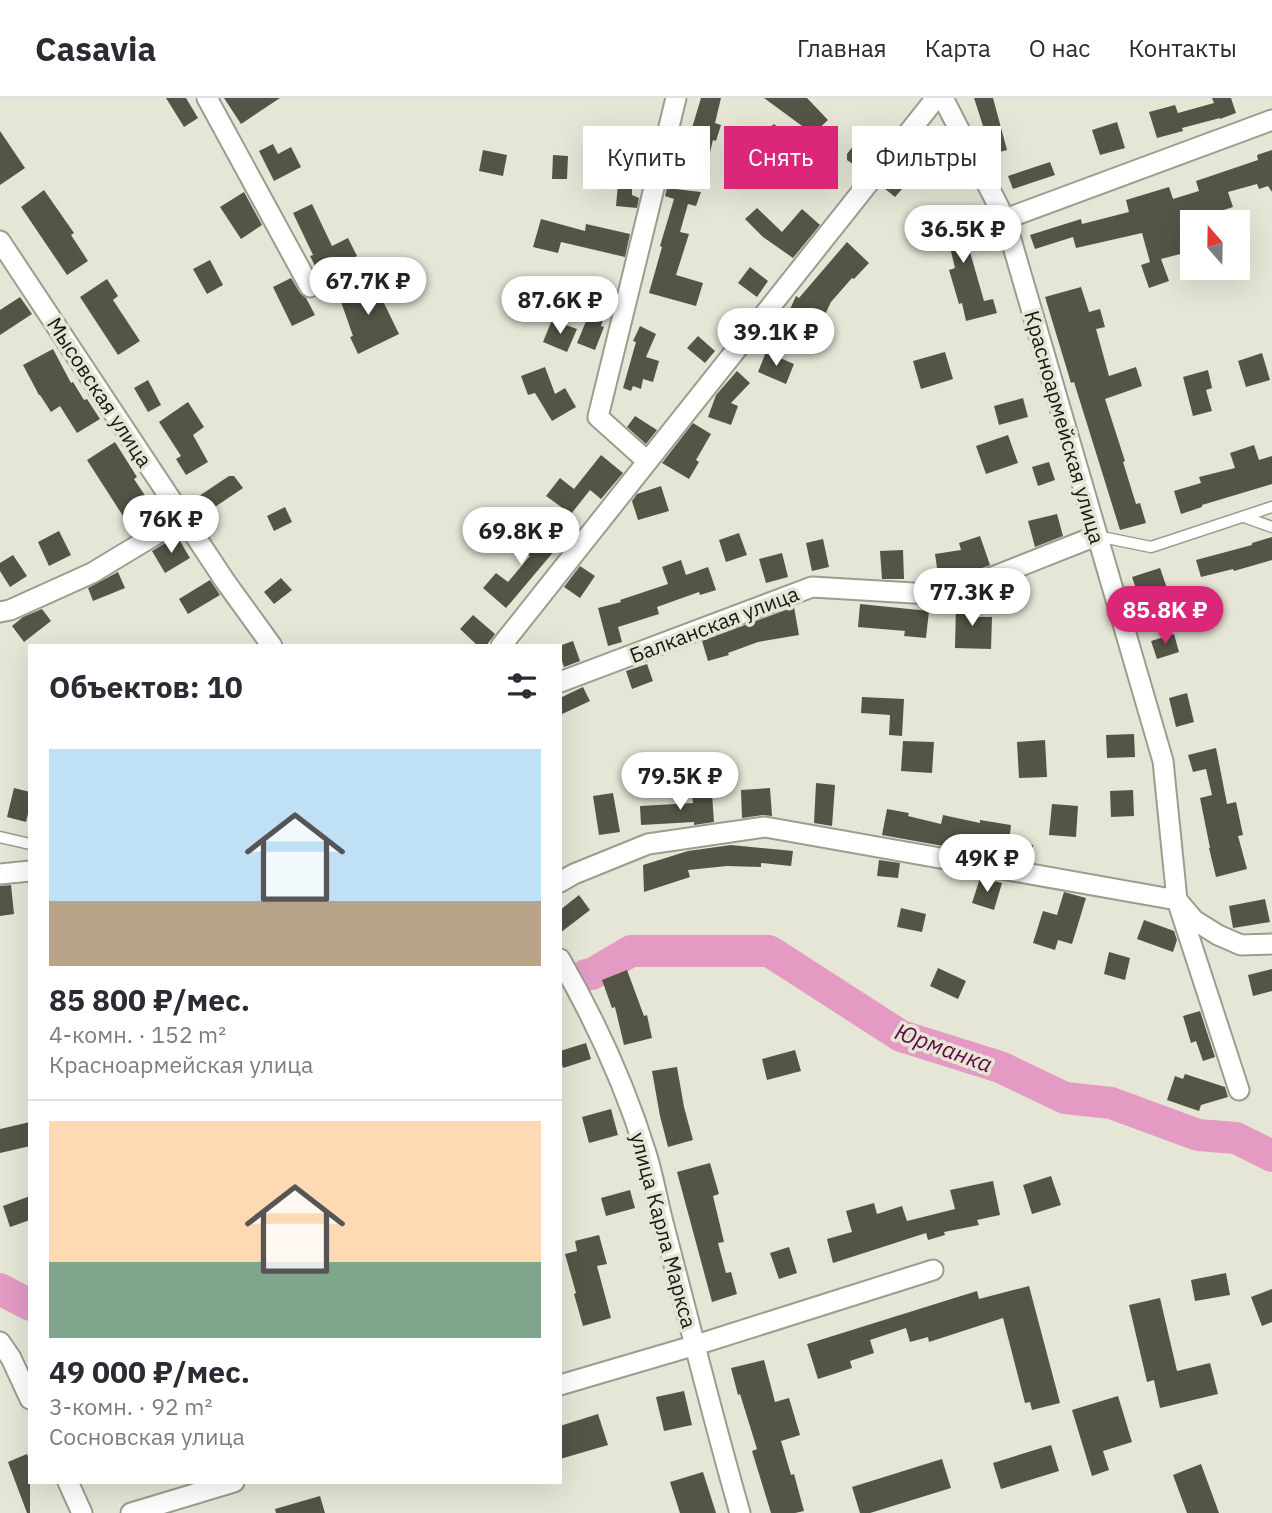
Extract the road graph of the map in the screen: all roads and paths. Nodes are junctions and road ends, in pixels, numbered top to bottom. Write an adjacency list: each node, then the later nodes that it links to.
1 (208, 98): 8 (street)
2 (676, 98): 9 (street)
3 (936, 98): 9 (street)
4 (943, 98): 6 (street, Красноармейская улица)
5 (1272, 120): 6 (street)
6 (1005, 219): 14 (street, Красноармейская улица)
7 (0, 241): 12 (street, Мысовская улица)
8 (310, 287)
9 (647, 461): 17 (street)
10 (1272, 507): 11 (lane)
11 (1243, 516): 13 (lane); 14 (lane)
12 (183, 518): 15 (street); 16 (street, Мысовская улица)
13 (1272, 527)
14 (1096, 536): 18 (street, Балканская улица); 24 (street, Красноармейская улица)
15 (0, 612)
16 (271, 644)
17 (503, 644)
18 (562, 681)
19 (0, 837): 20 (lane)
20 (28, 844)
21 (28, 871): 22 (street)
22 (0, 874)
23 (562, 881): 24 (street)
24 (1177, 900): 25 (street); 27 (street, Красноармейская улица)
25 (1272, 944)
26 (562, 962): 30 (street, улица Карла Маркса)
27 (1239, 1090)
28 (933, 1270): 30 (street)
29 (0, 1342): 32 (street)
30 (695, 1345): 31 (street); 37 (street, улица Карла Маркса)
31 (562, 1384)
32 (28, 1395)
33 (69, 1484): 35 (street)
34 (227, 1484): 36 (street)
35 (82, 1513)
36 (131, 1513)
37 (740, 1513)

